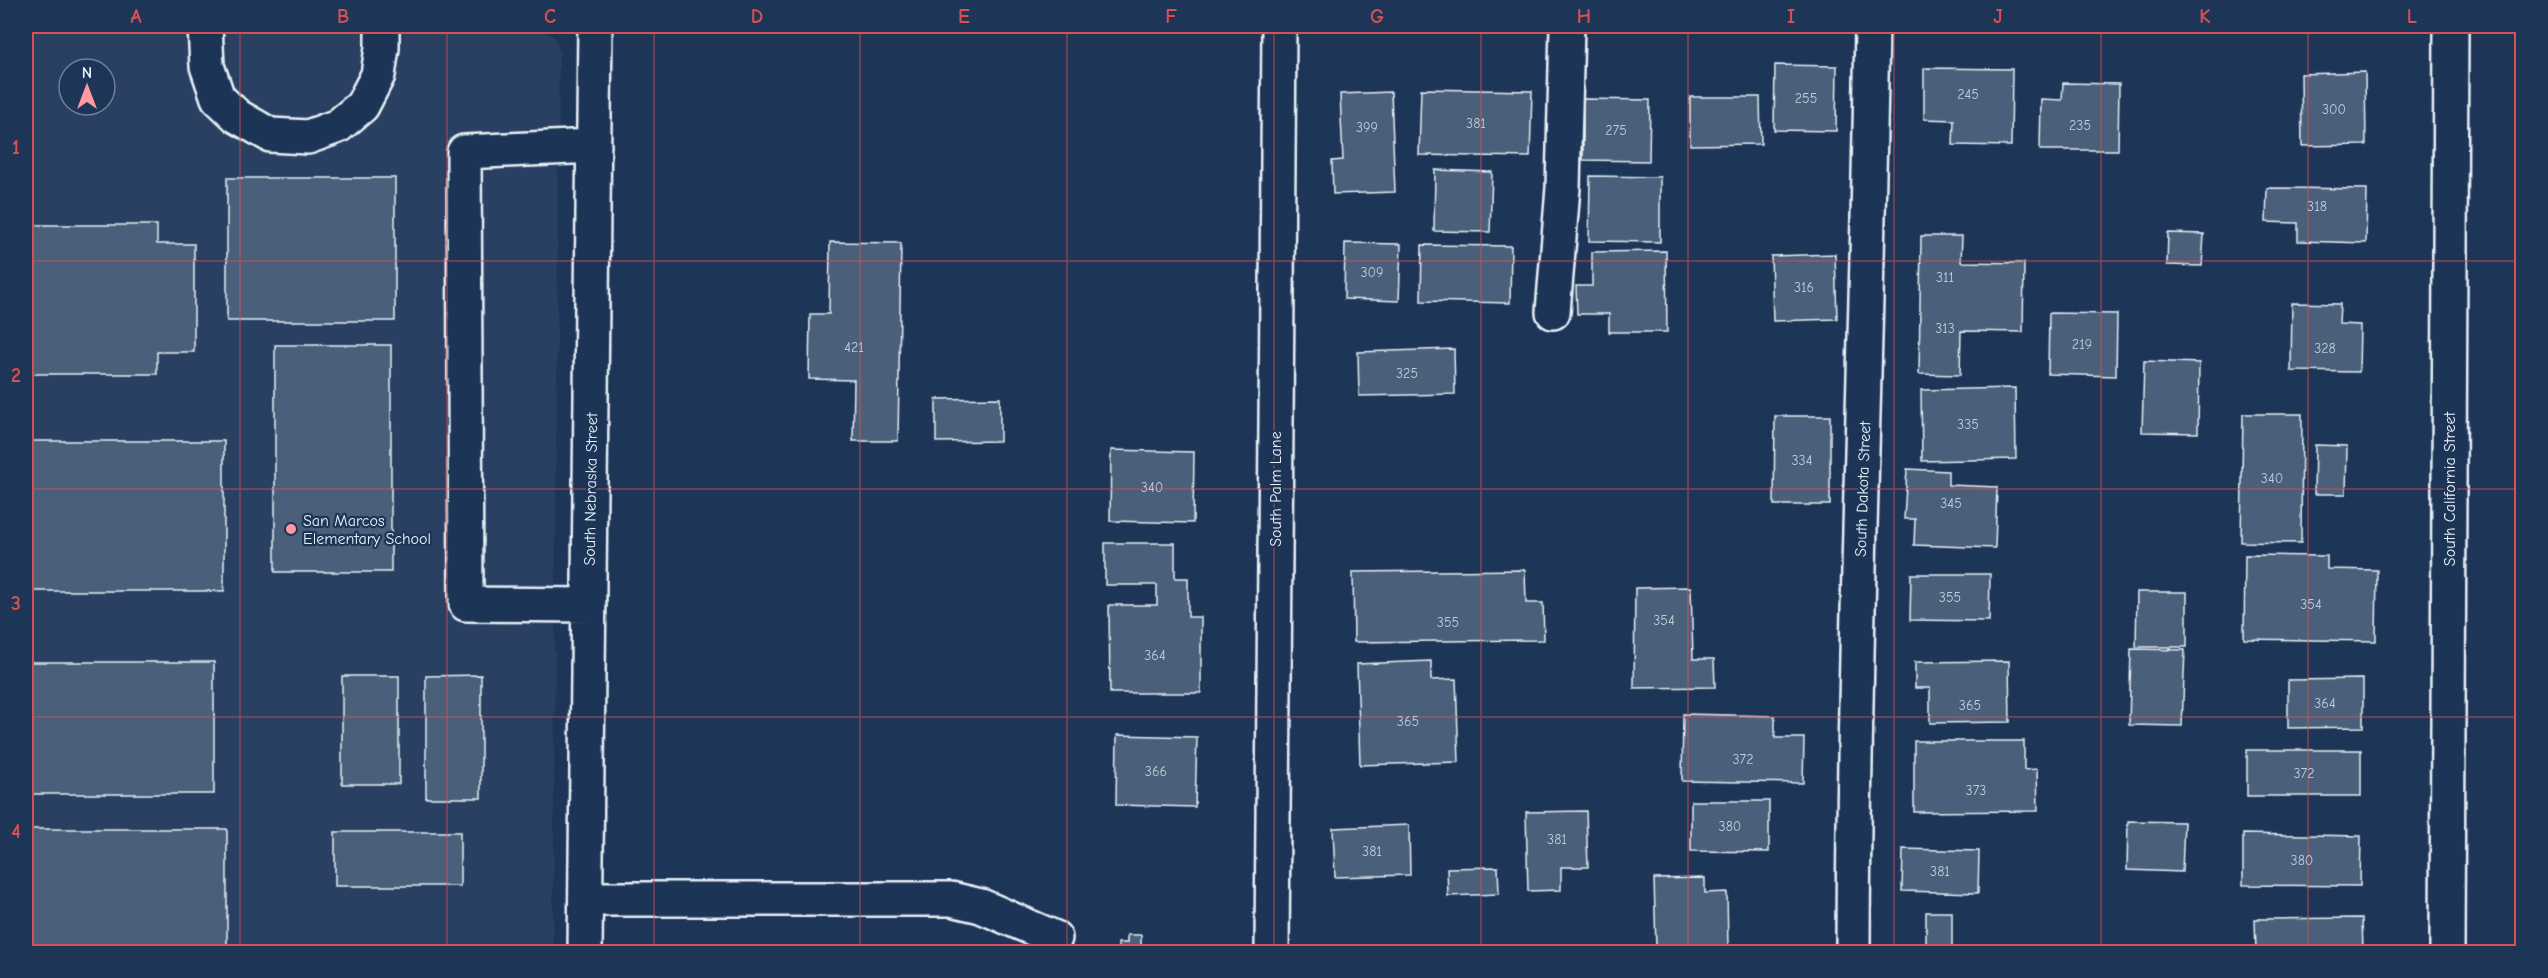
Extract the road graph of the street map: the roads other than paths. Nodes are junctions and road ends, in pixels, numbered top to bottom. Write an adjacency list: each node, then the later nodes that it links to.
1 (205, 26): 2 (street)
2 (382, 26)
3 (595, 26): 8 (street, South Nebraska Street)
4 (1279, 26): 14 (street, South Palm Lane)
5 (1567, 26): 9 (street)
6 (1872, 26): 15 (street, South Dakota Street)
7 (2451, 26): 16 (street, South California Street)
8 (594, 146): 10 (street, South Nebraska Street); 10 (street)
9 (1553, 312)
10 (589, 605): 11 (street, South Nebraska Street)
11 (586, 899): 12 (street); 13 (street, South Nebraska Street)
12 (1055, 938)
13 (585, 952)
14 (1272, 952)
15 (1853, 952)
16 (2447, 952)

